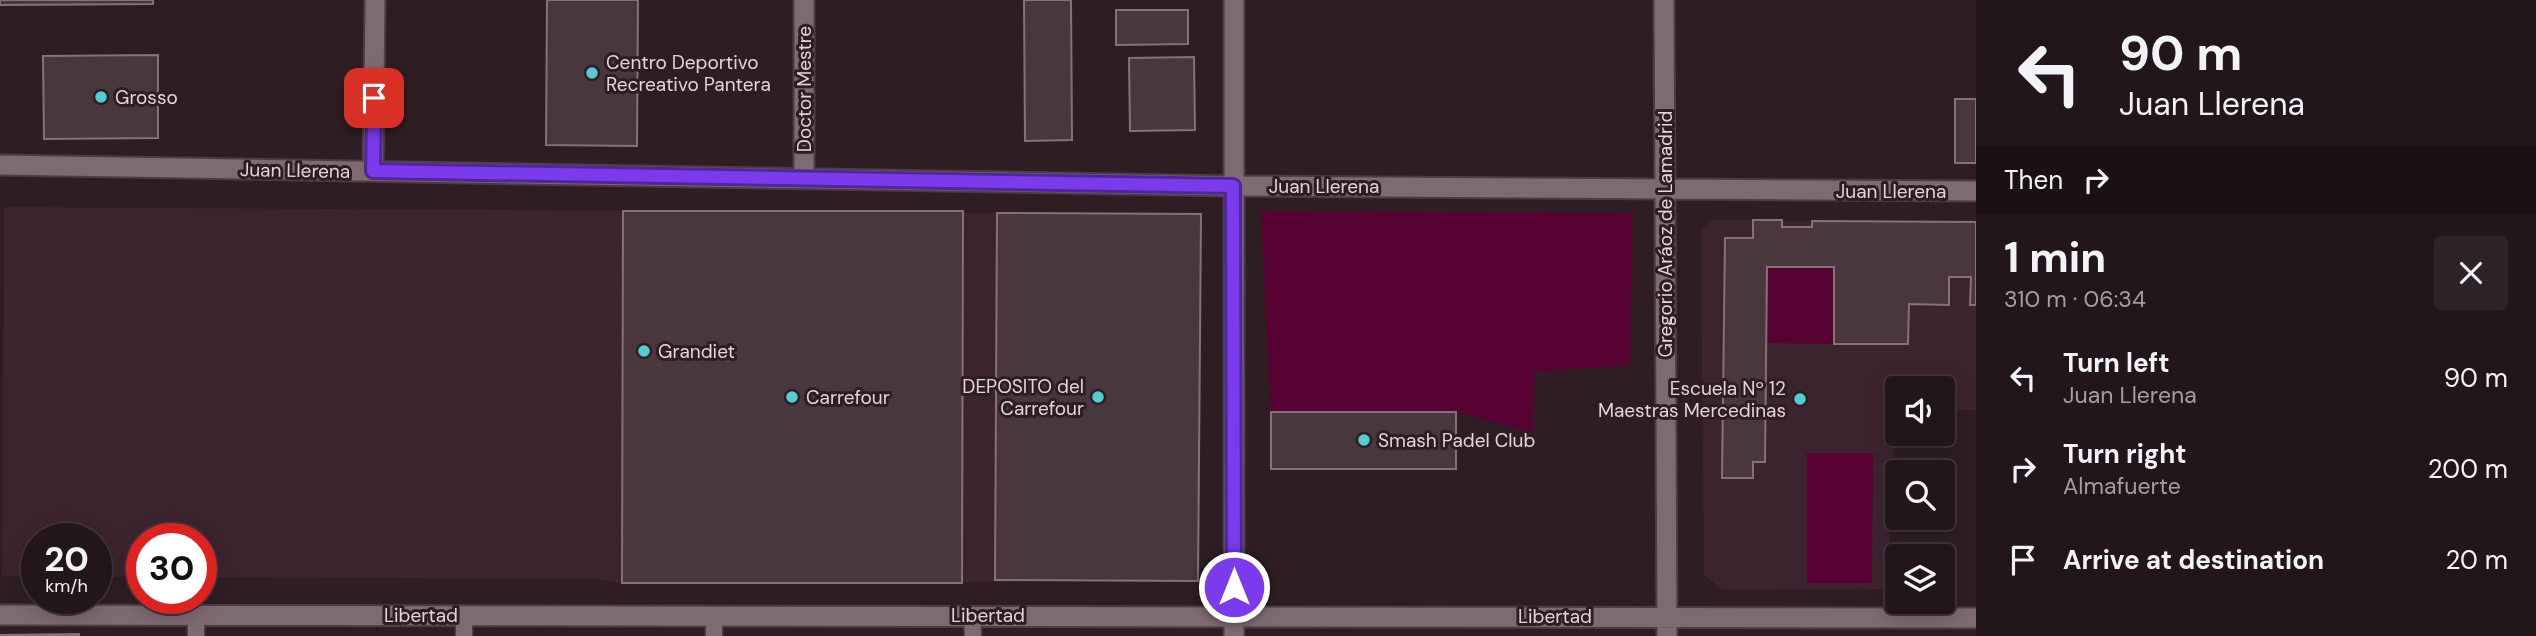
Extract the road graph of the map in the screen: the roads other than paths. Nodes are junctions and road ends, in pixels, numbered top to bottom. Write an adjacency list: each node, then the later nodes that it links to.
1 (375, 0): 6 (street)
2 (804, 0): 7 (street, Doctor Mestre)
3 (1234, 0): 8 (street)
4 (1664, 0): 9 (street, Gregorio Aráoz de Lamadrid)
5 (0, 165): 6 (street, Juan Llerena)
6 (373, 171): 7 (street, Juan Llerena)
7 (804, 178): 8 (street, Juan Llerena)
8 (1233, 186): 9 (street, Juan Llerena); 16 (street)
9 (1664, 189): 10 (street, Juan Llerena); 18 (street, Gregorio Aráoz de Lamadrid)
10 (1976, 191)
11 (0, 615): 12 (street, Libertad)
12 (195, 615): 13 (street, Libertad); 19 (lane)
13 (464, 615): 14 (street, Libertad); 20 (lane)
14 (714, 615): 15 (street, Libertad); 21 (lane)
15 (972, 615): 16 (street, Libertad); 22 (lane)
16 (1234, 615): 18 (street, Libertad); 23 (street)
17 (1976, 618): 18 (street, Libertad)
18 (1667, 626)
19 (196, 636)
20 (464, 636)
21 (714, 636)
22 (973, 636)
23 (1234, 636)

